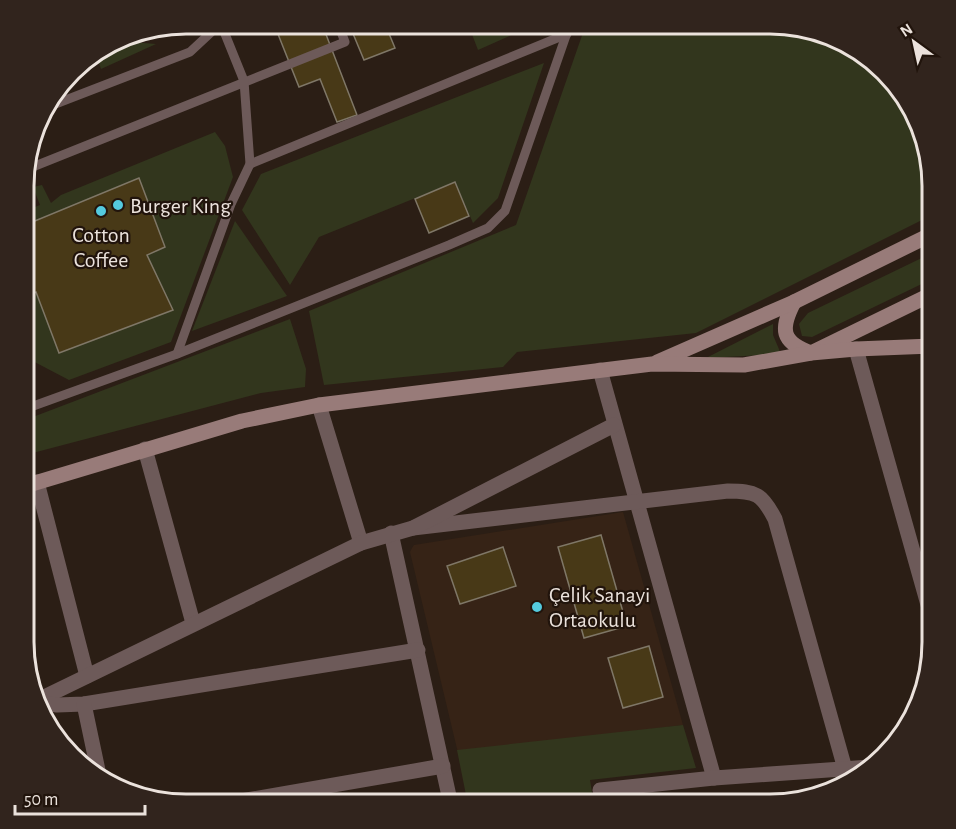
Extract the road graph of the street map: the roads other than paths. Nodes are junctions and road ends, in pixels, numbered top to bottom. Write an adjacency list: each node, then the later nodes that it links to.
1 (209, 35): 7 (lane)
2 (225, 35): 6 (lane)
3 (342, 35): 6 (lane)
4 (565, 35): 8 (lane)
5 (567, 35): 16 (lane)
6 (244, 81): 8 (lane); 9 (lane)
7 (60, 102)
8 (250, 164): 16 (lane)
9 (36, 166)
10 (921, 239): 11 (street)
11 (794, 302): 15 (street); 17 (street)
12 (921, 302): 15 (street)
13 (921, 346): 14 (street)
14 (856, 349): 15 (street); 29 (street)
15 (811, 353): 17 (street)
16 (177, 354): 20 (lane)
17 (652, 364): 18 (street)
18 (600, 370): 19 (street); 21 (street)
19 (319, 405): 22 (street); 28 (street)
20 (34, 406)
21 (614, 425): 25 (street); 26 (street)
22 (145, 449): 23 (street); 30 (street)
23 (35, 483)
24 (35, 497): 32 (street)
25 (636, 501): 26 (street); 38 (street); 40 (street)
26 (413, 528): 27 (street)
27 (391, 533): 28 (street); 31 (street)
28 (361, 543): 30 (street)
29 (922, 583)
30 (193, 623): 32 (street)
31 (418, 650): 35 (street); 37 (street)
32 (87, 675): 33 (street)
33 (45, 697)
34 (48, 704): 35 (street)
35 (84, 704): 36 (street)
36 (97, 765)
37 (443, 766): 42 (street); 43 (street)
38 (845, 774)
39 (842, 776): 40 (street)
40 (714, 778): 41 (street)
41 (600, 790)
42 (281, 794)
43 (449, 794)

